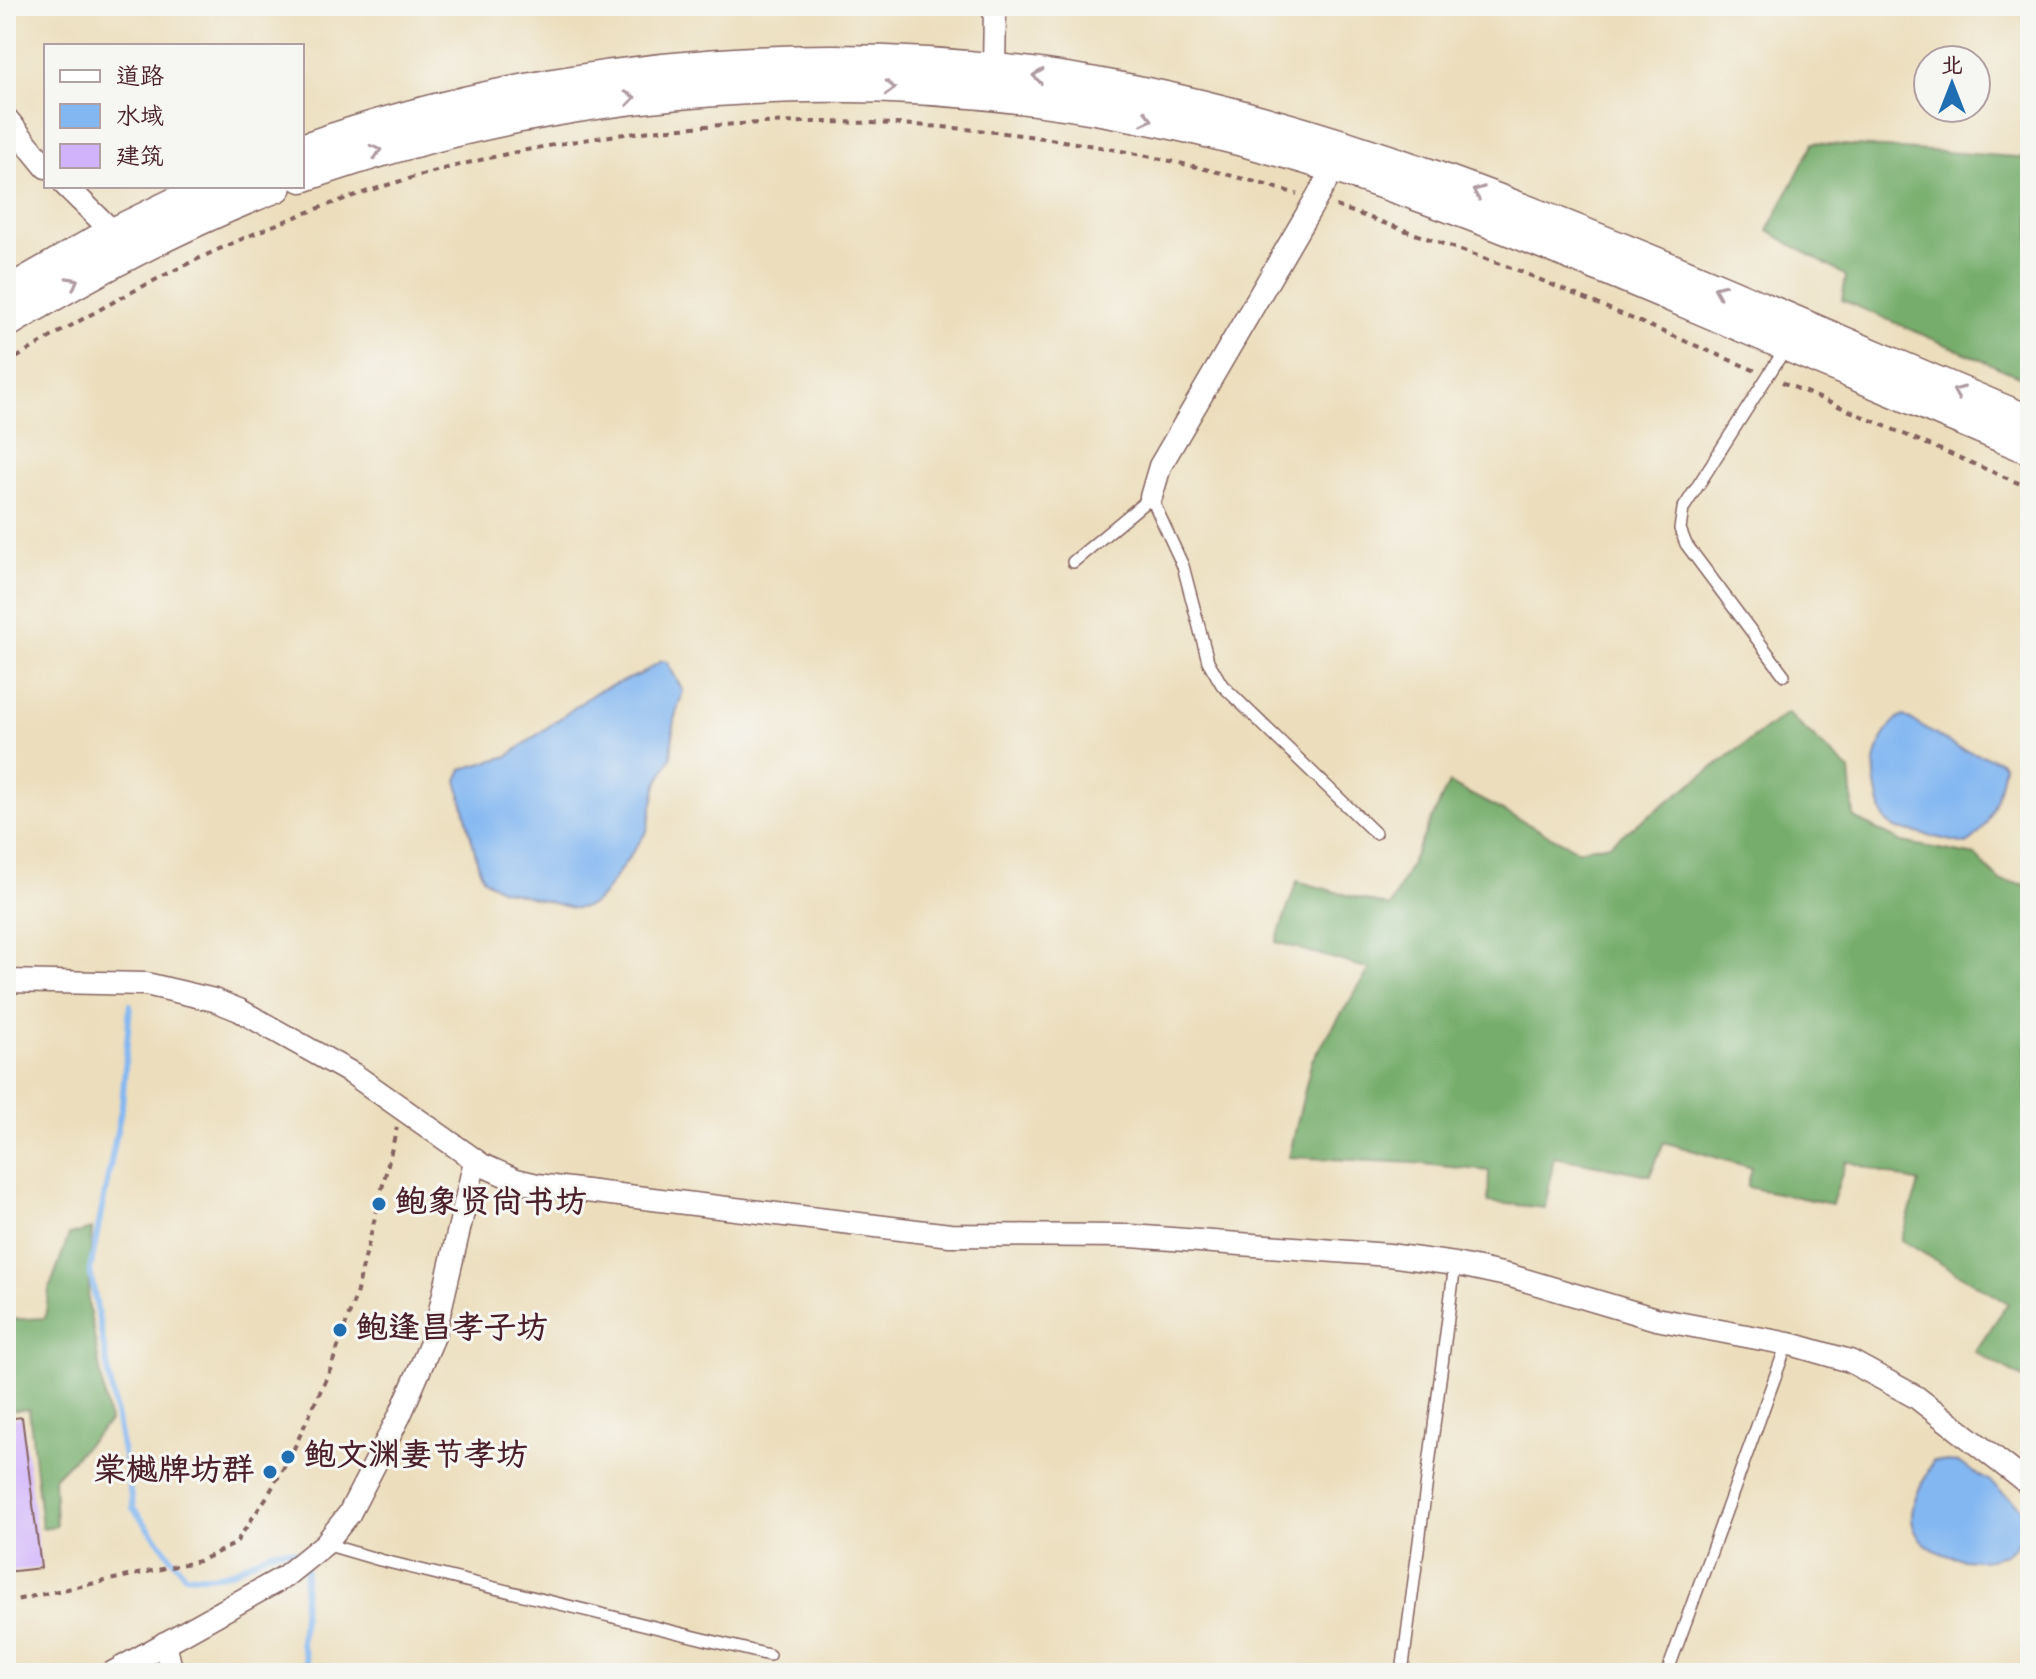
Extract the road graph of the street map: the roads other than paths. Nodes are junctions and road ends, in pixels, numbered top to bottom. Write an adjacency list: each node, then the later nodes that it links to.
1 (995, 6): 2 (street)
2 (994, 71): 4 (main road); 15 (main road, one-way to 2)
3 (6, 118): 5 (street)
4 (304, 149)
5 (44, 165)
6 (1334, 168): 7 (main road, one-way to 6); 14 (main road); 17 (street)
7 (304, 175)
8 (68, 188): 11 (street)
9 (208, 188): 11 (main road)
10 (271, 188): 13 (main road, one-way to 10)
11 (114, 233): 12 (main road)
12 (6, 294)
13 (6, 322)
14 (1787, 345): 16 (main road); 19 (lane)
15 (2030, 422)
16 (2030, 448)
17 (1151, 497): 18 (lane); 20 (lane)
18 (1073, 562)
19 (1784, 675)
20 (1375, 833)
21 (6, 981): 22 (street)
22 (475, 1161): 23 (street); 26 (street)
23 (1455, 1264): 24 (street); 31 (lane)
24 (1787, 1344): 25 (street); 32 (lane)
25 (2030, 1485)
26 (325, 1544): 27 (street); 28 (lane)
27 (165, 1643): 29 (street); 30 (street)
28 (769, 1655)
29 (112, 1673)
30 (172, 1673)
31 (1402, 1673)
32 (1667, 1673)

